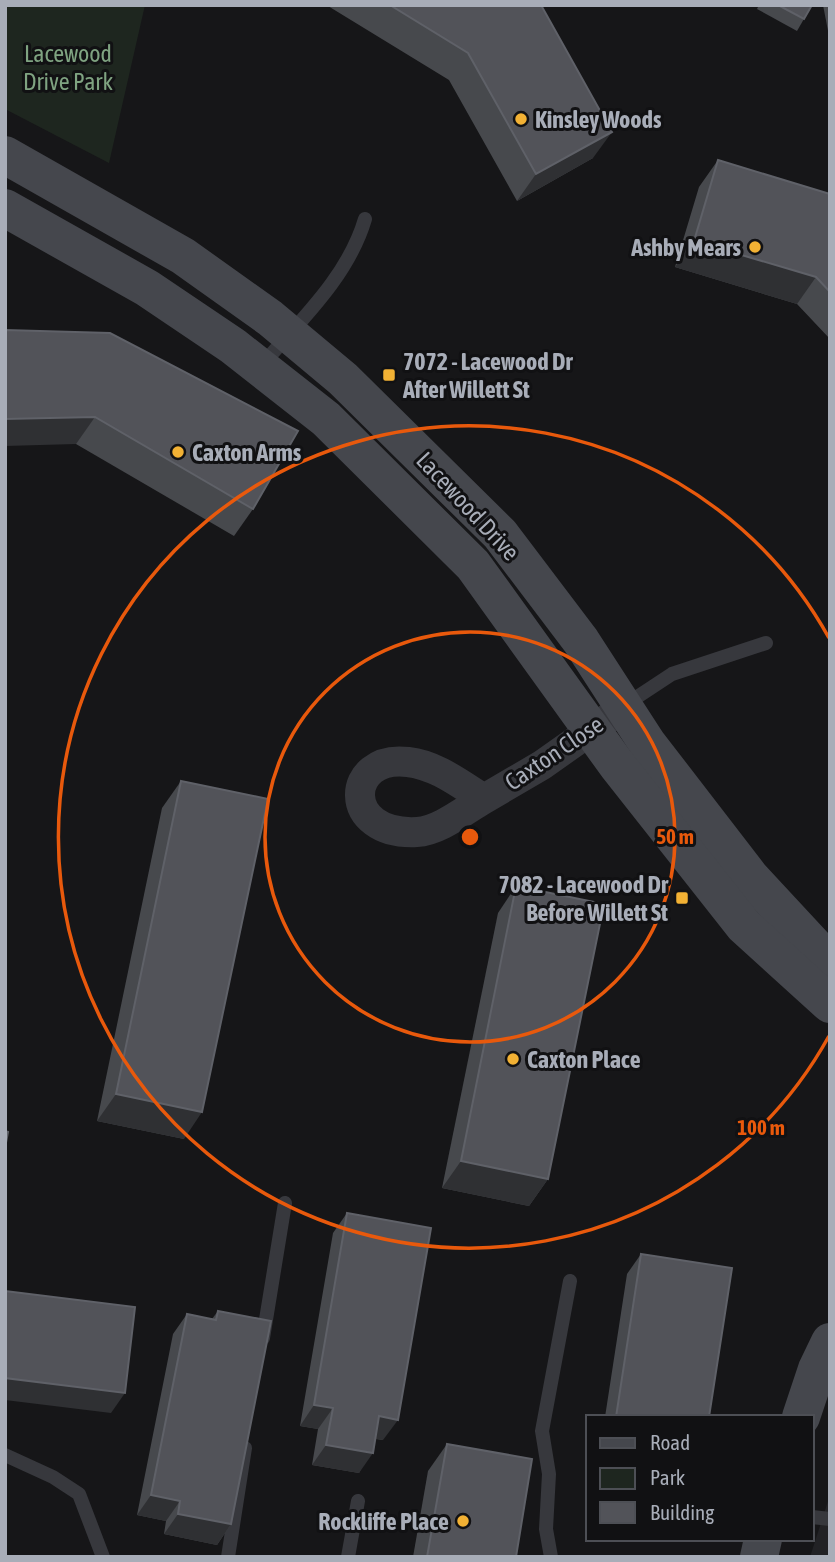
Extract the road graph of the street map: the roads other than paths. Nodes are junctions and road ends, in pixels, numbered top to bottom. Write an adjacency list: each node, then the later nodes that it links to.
1 (5, 155): 4 (main road, Lacewood Drive)
2 (5, 208): 5 (main road, Lacewood Drive)
3 (365, 219): 4 (lane)
4 (289, 334): 5 (lane); 7 (main road, Lacewood Drive)
5 (260, 367): 8 (main road, Lacewood Drive)
6 (766, 643): 7 (lane)
7 (624, 706): 8 (street, Caxton Close); 10 (main road, Lacewood Drive)
8 (592, 730): 9 (street, Caxton Close); 11 (main road, Lacewood Drive)
9 (484, 799)
10 (830, 963)
11 (830, 1004)
12 (285, 1203): 15 (lane)
13 (570, 1281): 23 (lane)
14 (830, 1342): 16 (main road)
15 (260, 1355)
16 (802, 1415)
17 (247, 1436): 21 (lane)
18 (5, 1455): 20 (lane)
19 (358, 1501): 22 (lane)
20 (103, 1557)
21 (228, 1557)
22 (348, 1557)
23 (551, 1557)

